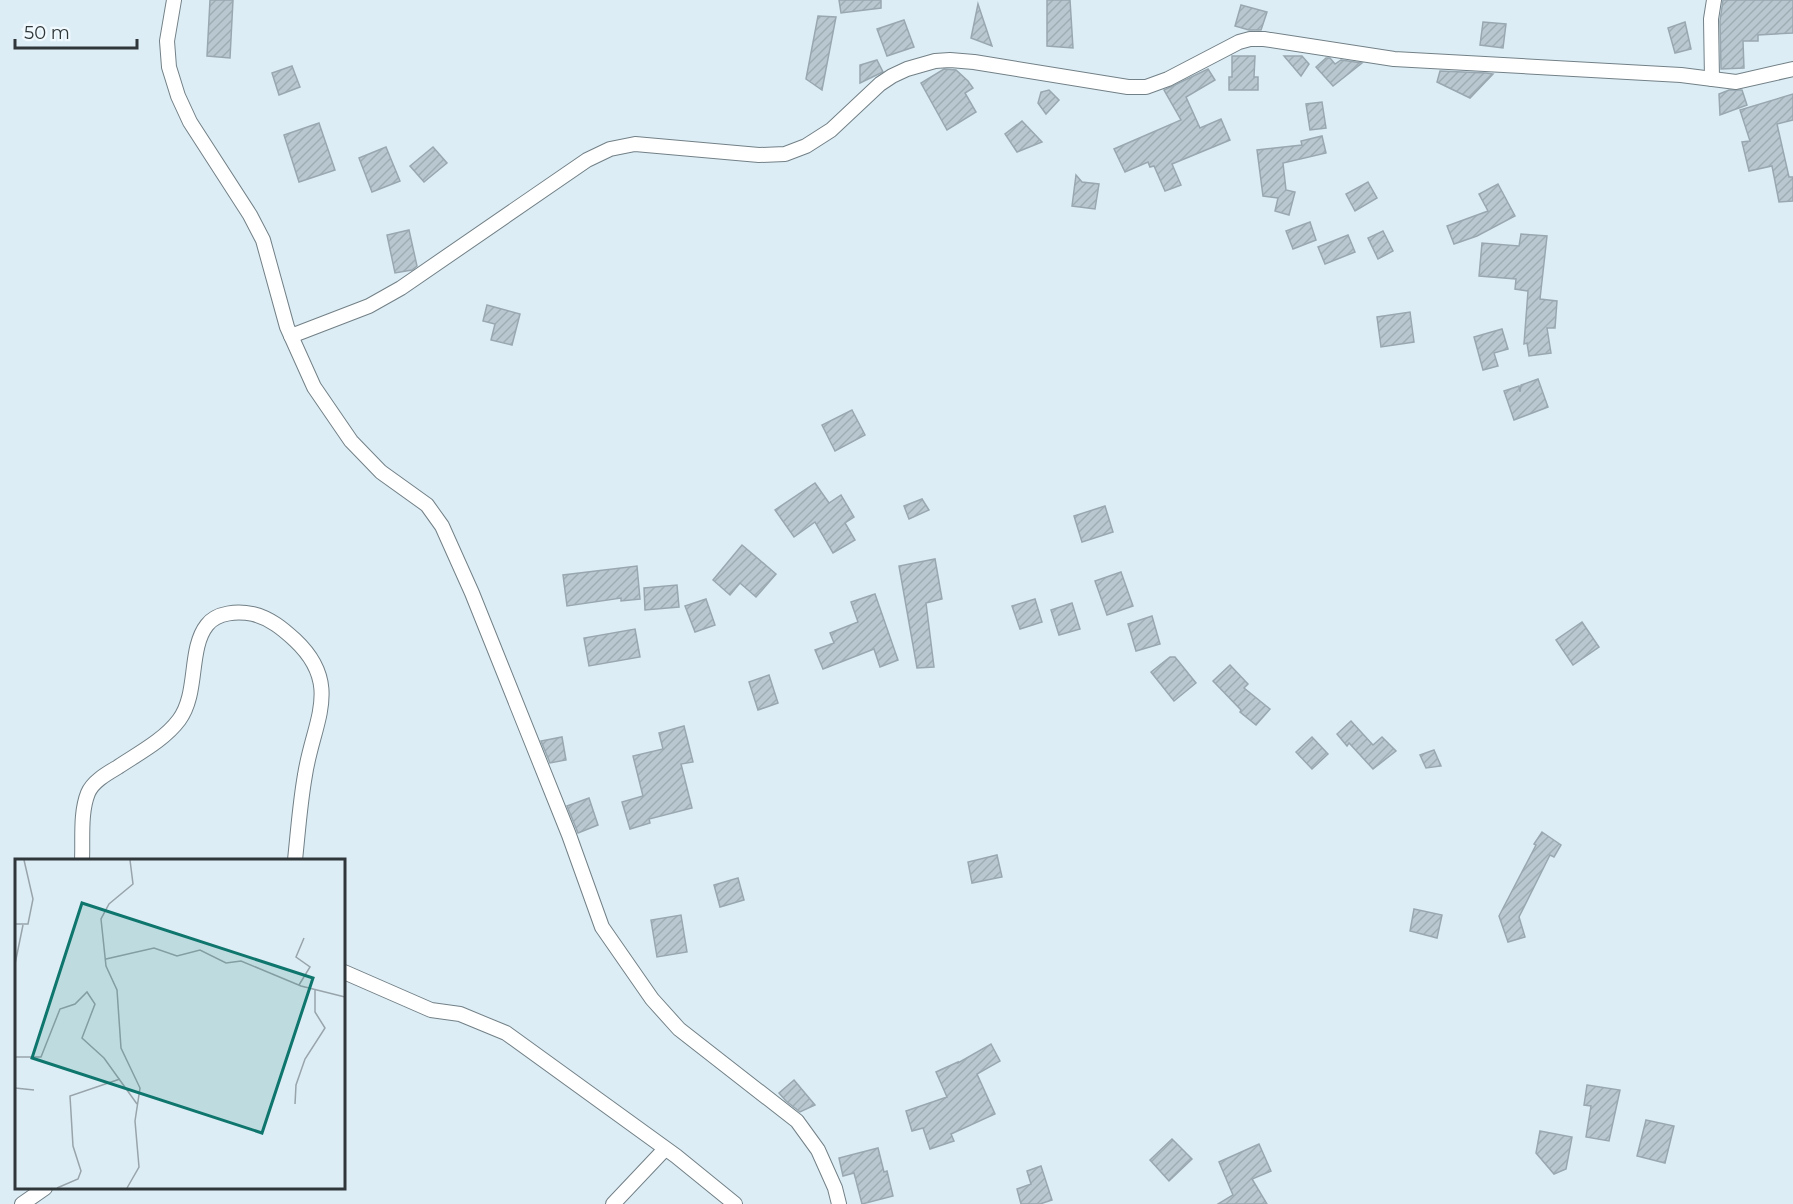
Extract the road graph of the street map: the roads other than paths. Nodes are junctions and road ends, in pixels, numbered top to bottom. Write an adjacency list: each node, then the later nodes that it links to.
1 (174, 0): 5 (street)
2 (1714, 0): 4 (street)
3 (1793, 69): 4 (street)
4 (1712, 79): 5 (street)
5 (291, 336): 14 (street)
6 (82, 859): 7 (street)
7 (295, 859)
8 (345, 972): 9 (street)
9 (665, 1149): 12 (street); 13 (street)
10 (44, 1189): 11 (street)
11 (22, 1204)
12 (613, 1204)
13 (735, 1204)
14 (839, 1204)

